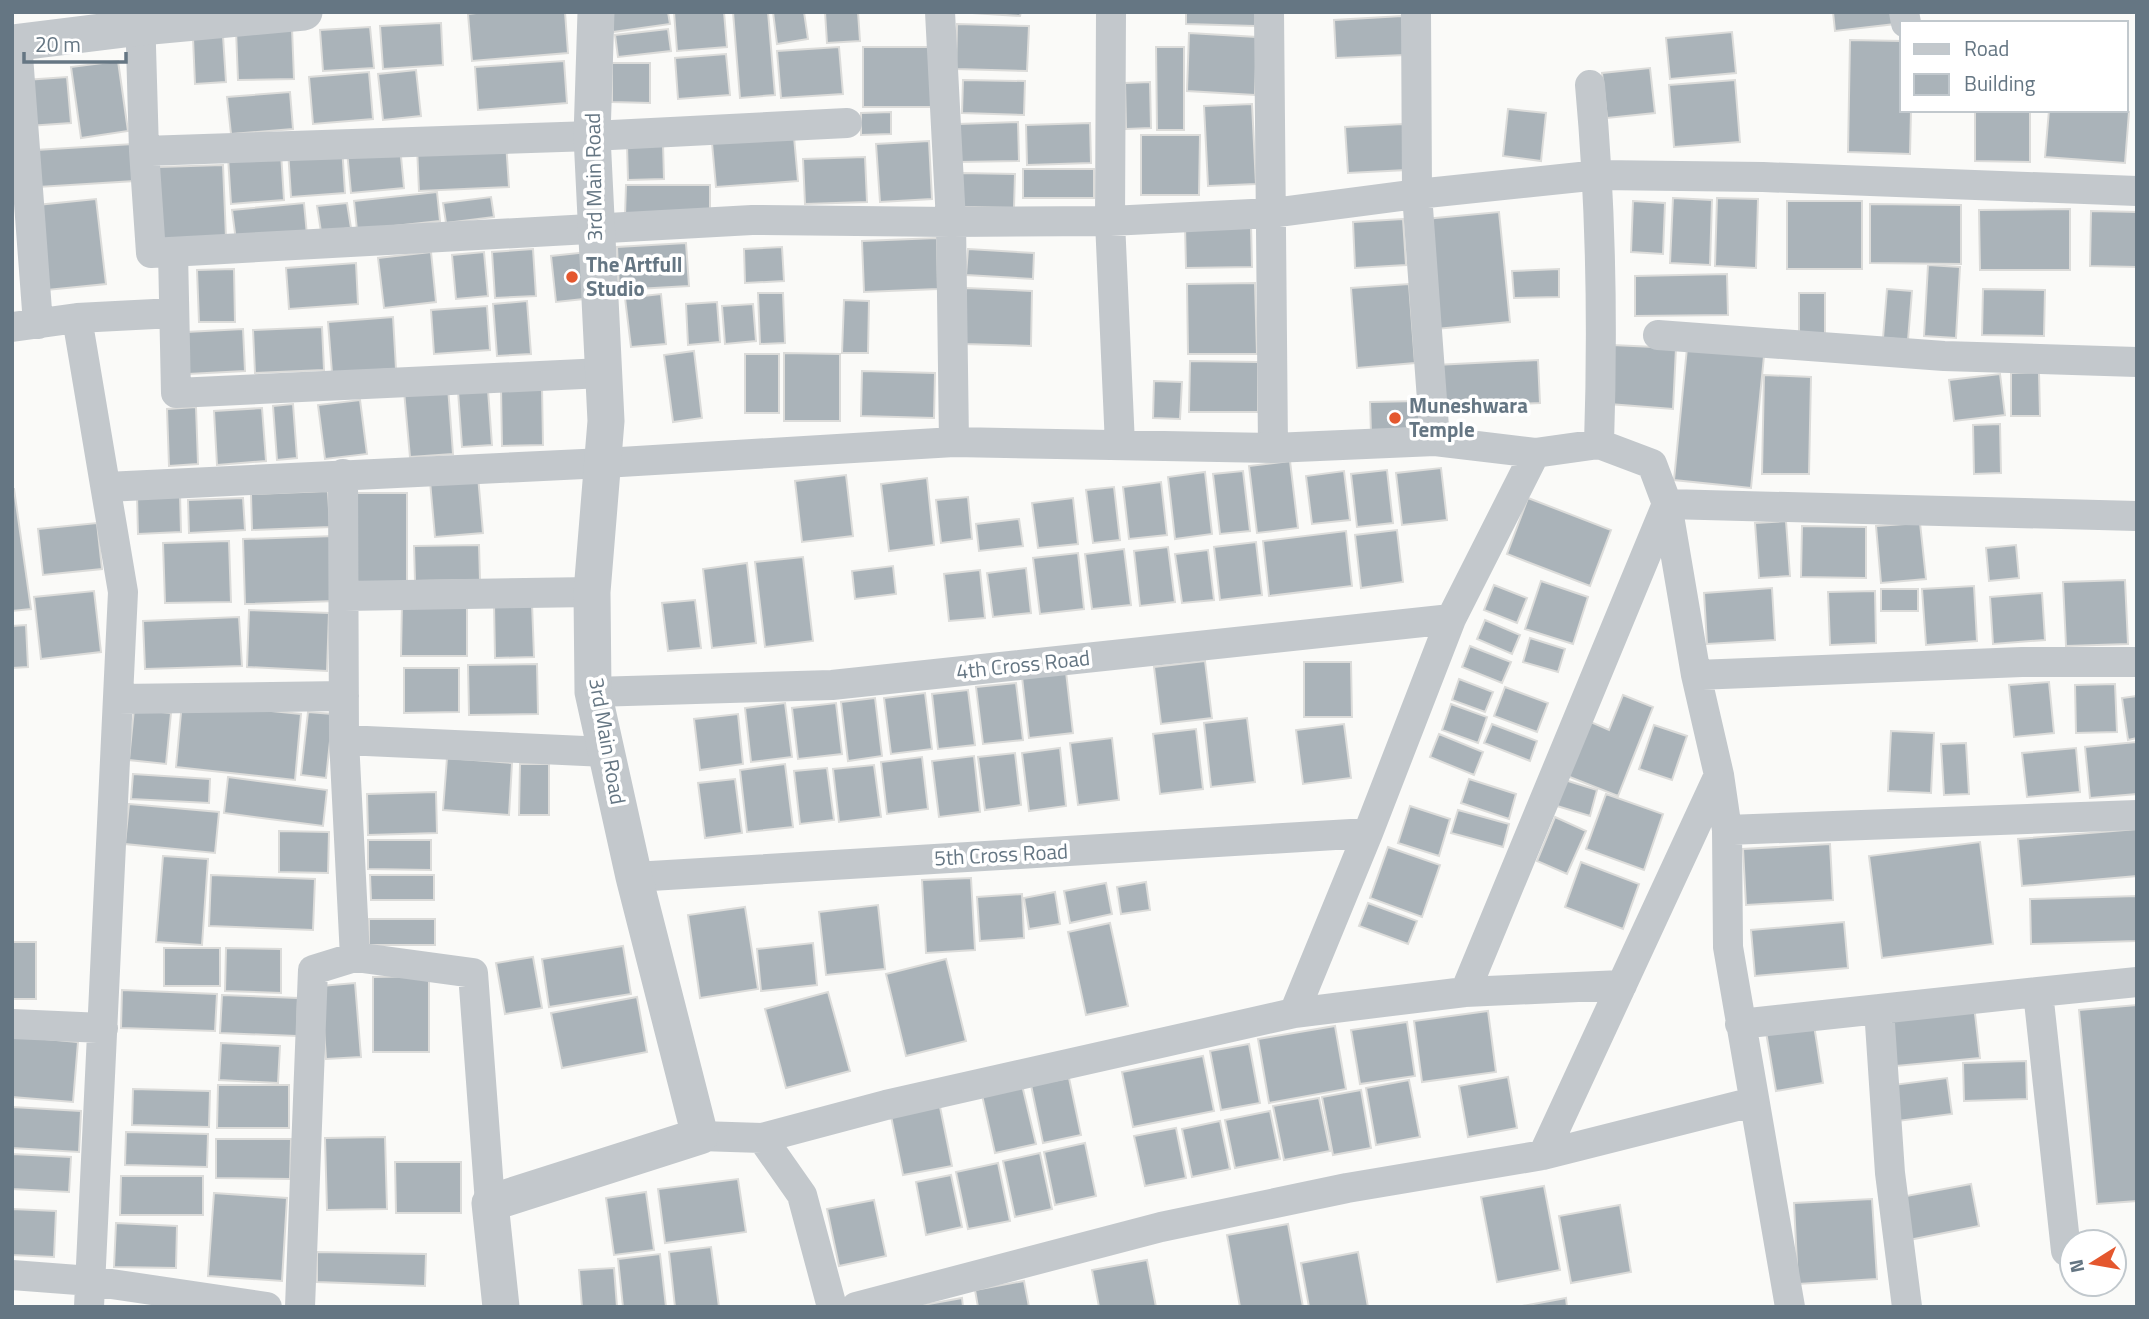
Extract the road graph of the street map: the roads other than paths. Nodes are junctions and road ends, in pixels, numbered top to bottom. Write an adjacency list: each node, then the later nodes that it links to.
1 (304, 12): 7 (street)
2 (596, 12): 11 (street, 3rd Main Road)
3 (940, 12): 18 (street)
4 (1111, 12): 17 (street)
5 (1269, 12): 16 (street)
6 (1416, 12): 15 (street)
7 (140, 20): 8 (street); 12 (street)
8 (15, 43): 23 (street)
9 (1590, 85): 13 (street)
10 (847, 123): 11 (street)
11 (592, 136): 12 (street); 19 (street, 3rd Main Road)
12 (144, 151): 20 (street)
13 (1599, 175): 14 (street); 15 (street); 29 (street)
14 (2137, 191)
15 (1417, 194): 16 (street); 27 (street)
16 (1272, 213): 17 (street); 31 (street)
17 (1110, 221): 18 (street); 30 (street)
18 (951, 222): 19 (street); 28 (street)
19 (595, 228): 20 (street); 26 (street, 3rd Main Road)
20 (173, 252): 21 (street)
21 (174, 313): 22 (street); 26 (street)
22 (78, 318): 23 (street); 35 (street)
23 (25, 326)
24 (1658, 335): 25 (street)
25 (2137, 362)
26 (603, 373): 33 (street, 3rd Main Road)
27 (1436, 441): 31 (street); 32 (street)
28 (954, 442): 30 (street); 33 (street)
29 (1600, 444): 32 (street); 36 (street)
30 (1120, 445): 31 (street)
31 (1273, 448)
32 (1535, 453): 40 (street)
33 (604, 463): 34 (street); 38 (street, 3rd Main Road)
34 (343, 474): 35 (street); 39 (street)
35 (106, 487): 45 (street)
36 (1667, 504): 37 (street); 42 (street); 56 (street)
37 (2137, 516)
38 (592, 592): 39 (street); 43 (street, 3rd Main Road)
39 (344, 596): 44 (street)
40 (1451, 619): 43 (street, 4th Cross Road); 51 (street)
41 (2137, 662): 42 (street)
42 (1696, 675): 48 (street)
43 (593, 692): 47 (street, 3rd Main Road)
44 (344, 696): 45 (street); 46 (street)
45 (118, 699): 62 (street)
46 (344, 740): 47 (street); 53 (street)
47 (607, 751): 52 (street, 3rd Main Road)
48 (1719, 775): 50 (street); 55 (street)
49 (2137, 815): 50 (street)
50 (1727, 830): 61 (street)
51 (1368, 833): 52 (street, 5th Cross Road); 59 (street)
52 (634, 877): 64 (street, 3rd Main Road)
53 (355, 957): 67 (street); 72 (street)
54 (2137, 982): 57 (street)
55 (1622, 985): 56 (street); 66 (street)
56 (1465, 992): 59 (street)
57 (2038, 992): 58 (street); 68 (street)
58 (1879, 1009): 61 (street); 77 (street)
59 (1294, 1013): 65 (street)
60 (12, 1024): 62 (street)
61 (1740, 1024): 63 (street)
62 (103, 1028): 70 (street)
63 (1753, 1102): 66 (street); 76 (street)
64 (701, 1136): 65 (street); 67 (street)
65 (762, 1138): 74 (street)
66 (1543, 1155): 75 (street)
67 (490, 1203): 73 (street)
68 (2064, 1228)
69 (12, 1275): 70 (street)
70 (90, 1294): 71 (street)
71 (267, 1307)
72 (300, 1307)
73 (501, 1307)
74 (832, 1307)
75 (856, 1307)
76 (1790, 1307)
77 (1906, 1307)

